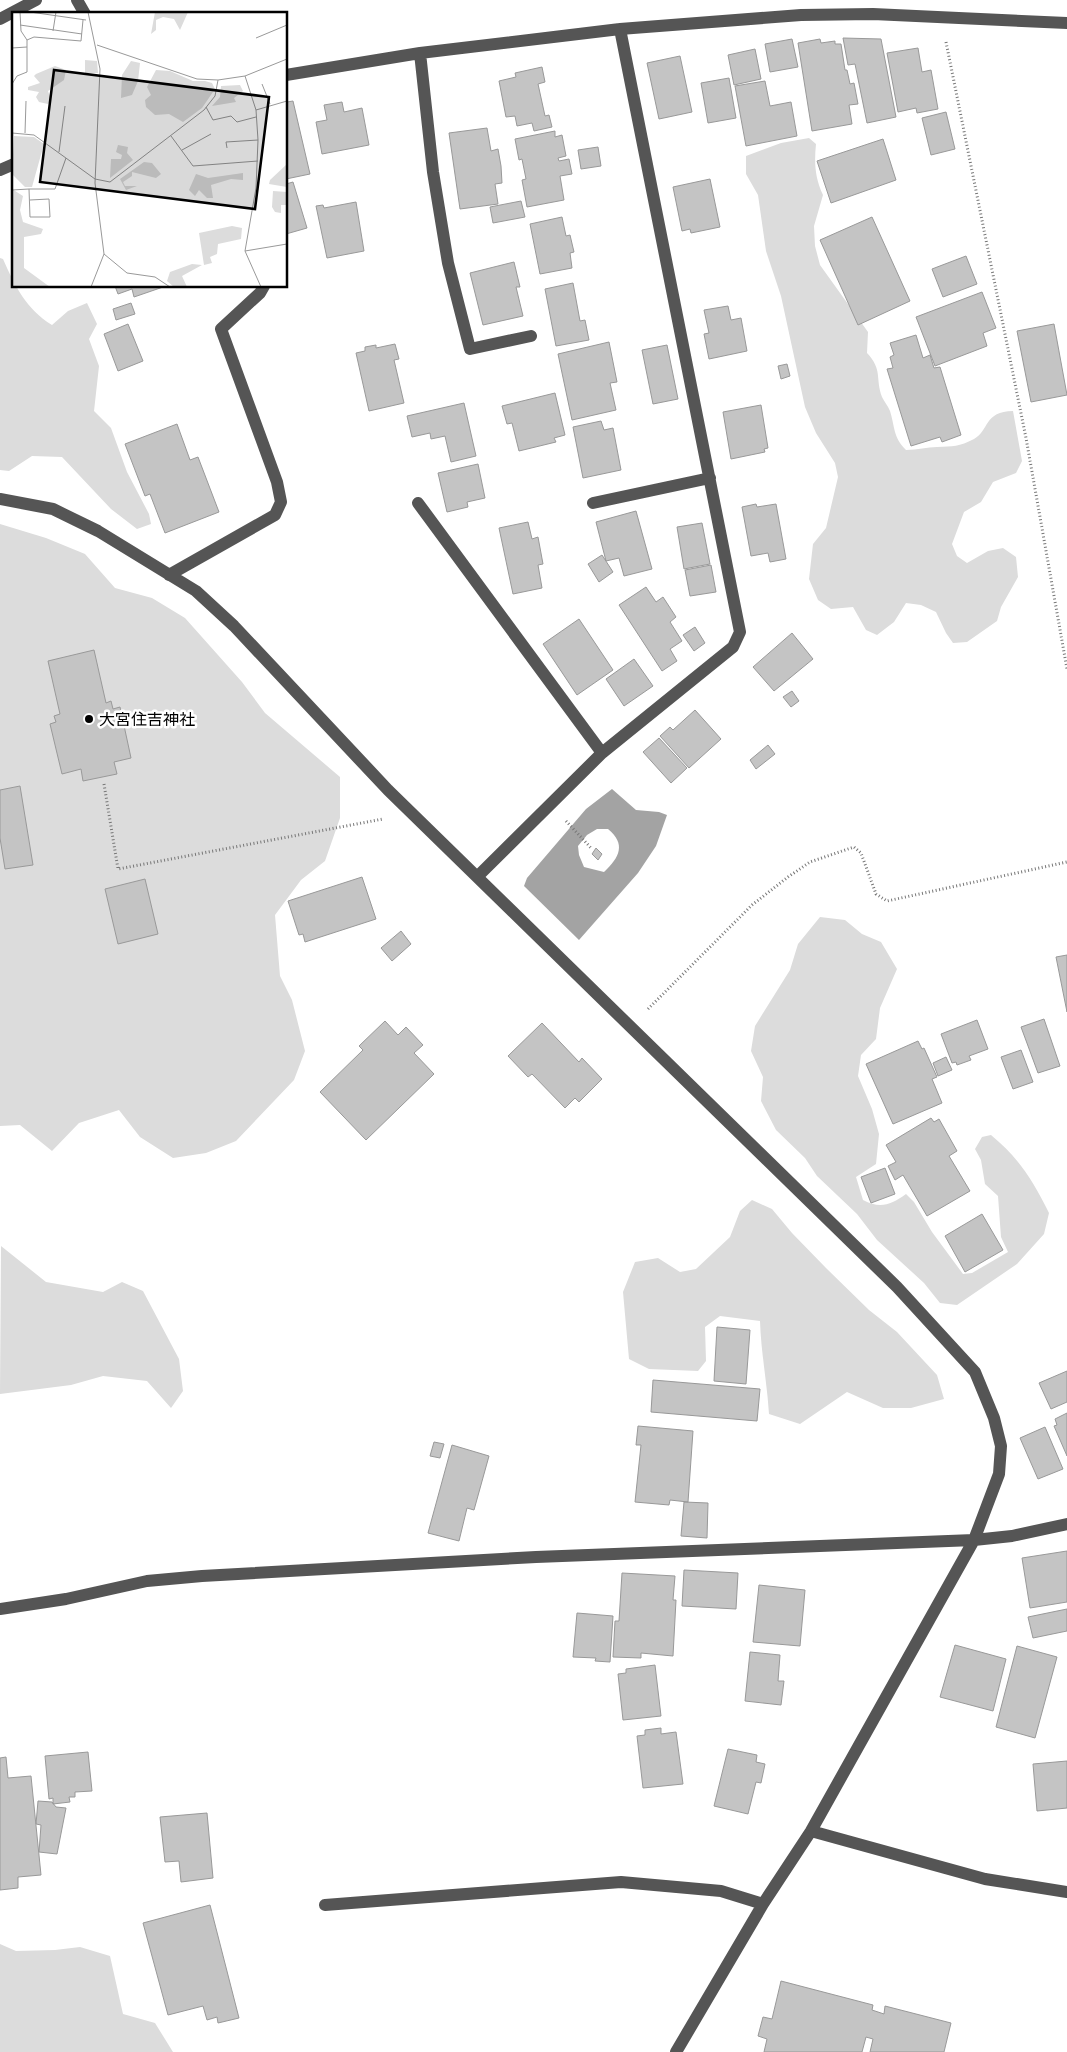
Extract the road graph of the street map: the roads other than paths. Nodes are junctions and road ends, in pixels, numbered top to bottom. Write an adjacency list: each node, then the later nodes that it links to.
1 (36, 0): 3 (street)
2 (77, 0): 4 (street)
3 (14, 12)
4 (85, 12)
5 (12, 13): 6 (street)
6 (0, 20)
7 (1067, 23): 8 (street)
8 (620, 29): 9 (street); 15 (street)
9 (420, 53): 10 (street); 14 (street)
10 (288, 75)
11 (12, 165): 12 (street)
12 (0, 170)
13 (263, 288): 19 (street)
14 (531, 336)
15 (710, 478): 17 (street); 20 (street)
16 (0, 499): 19 (street)
17 (594, 503)
18 (418, 504): 20 (street)
19 (169, 575): 21 (street)
20 (602, 753): 21 (street)
21 (478, 876): 23 (street)
22 (1067, 1524): 23 (street)
23 (974, 1540): 24 (street); 25 (street)
24 (0, 1608)
25 (811, 1831): 26 (street); 27 (street)
26 (1067, 1892)
27 (763, 1904): 28 (street); 29 (street)
28 (325, 1906)
29 (676, 2052)

